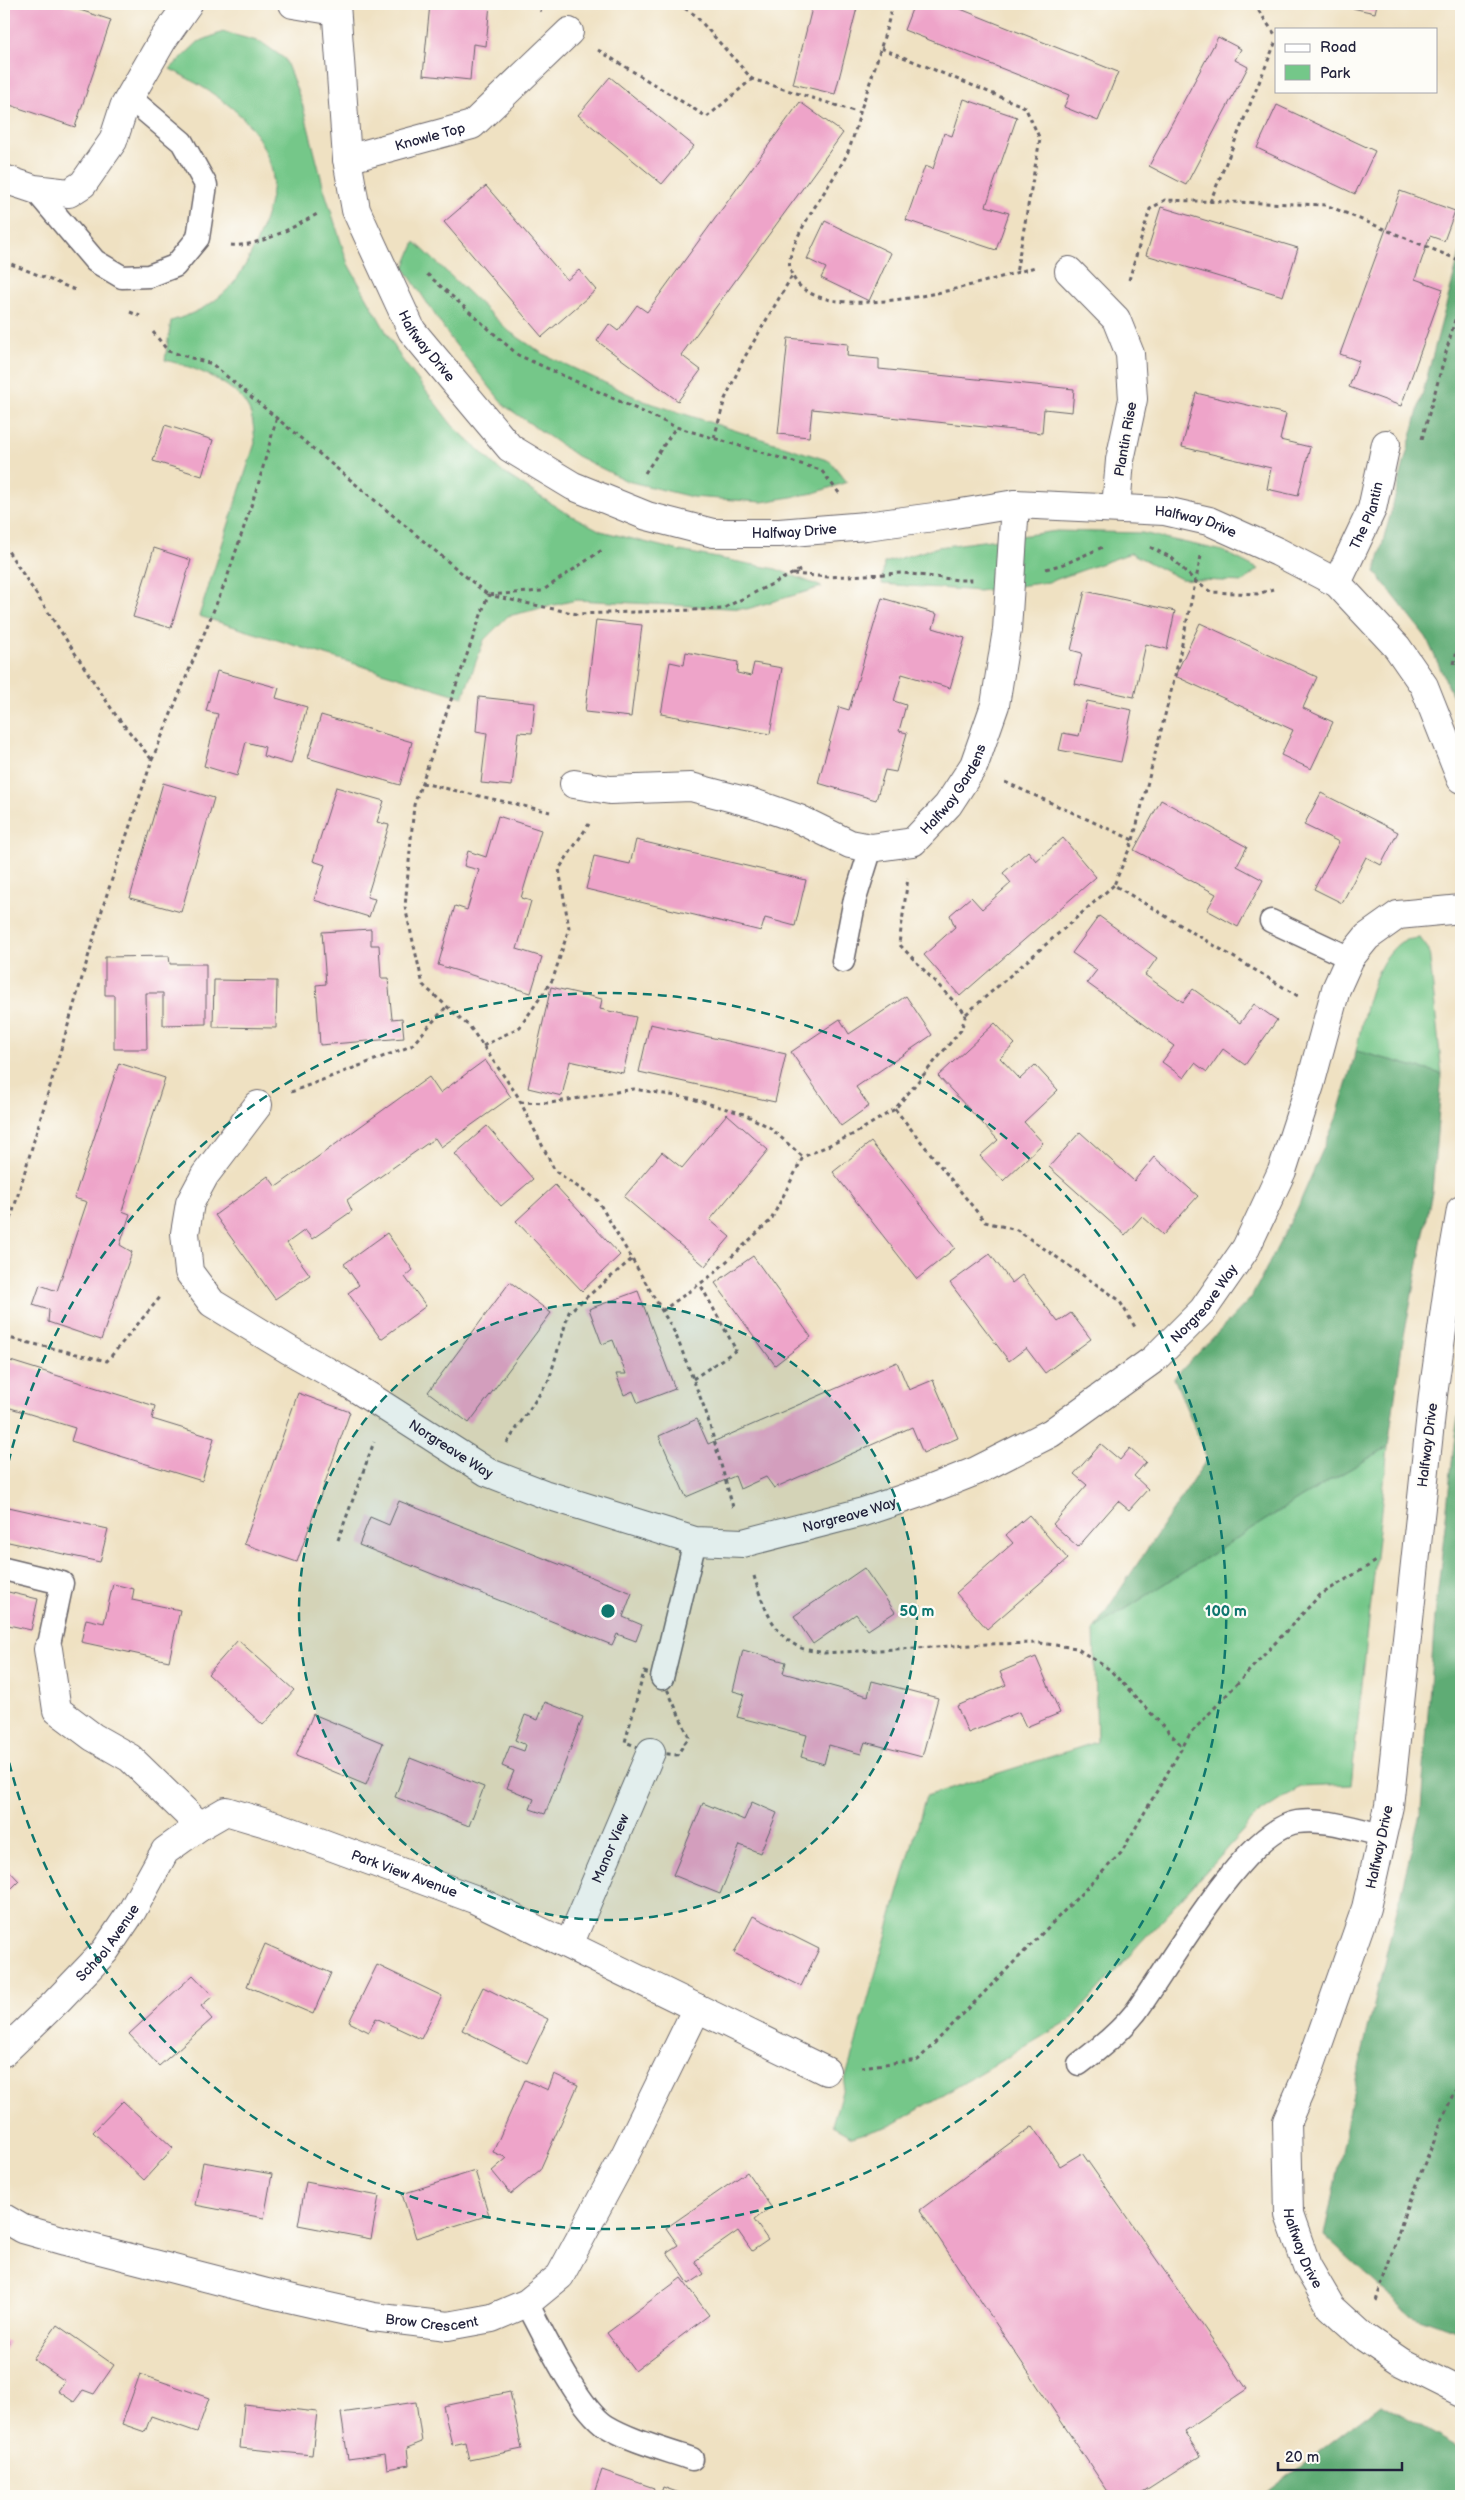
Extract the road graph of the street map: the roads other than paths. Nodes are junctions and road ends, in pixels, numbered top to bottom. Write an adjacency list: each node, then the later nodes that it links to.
1 (188, 4): 5 (street)
2 (293, 4): 3 (street)
3 (336, 7): 6 (street, Halfway Drive)
4 (569, 32): 6 (street, Knowle Top)
5 (130, 98): 8 (street); 8 (lane)
6 (346, 159): 11 (street, Halfway Drive)
7 (4, 179): 8 (street)
8 (34, 189)
9 (1069, 271): 12 (street, Plantin Rise)
10 (1386, 444): 13 (street, The Plantin)
11 (1015, 504): 12 (street, Halfway Drive); 16 (street, Halfway Gardens)
12 (1116, 508): 13 (street, Halfway Drive)
13 (1327, 578): 14 (street, Halfway Drive)
14 (1461, 779)
15 (574, 784): 16 (street, Halfway Gardens)
16 (870, 848): 20 (lane)
17 (1461, 909): 19 (street, Norgreave Way)
18 (1271, 921): 19 (lane)
19 (1350, 958): 23 (street, Norgreave Way)
20 (843, 961)
21 (258, 1105): 23 (street, Norgreave Way)
22 (1461, 1210): 29 (street, Halfway Drive)
23 (695, 1541): 26 (lane)
24 (4, 1569): 25 (lane)
25 (48, 1649): 28 (street)
26 (662, 1678)
27 (651, 1752): 30 (street, Manor View)
28 (200, 1826): 30 (street, Park View Avenue); 32 (street, School Avenue)
29 (1382, 1835): 33 (lane); 37 (street, Halfway Drive)
30 (569, 1945): 31 (street, Park View Avenue)
31 (696, 2008): 34 (street, Park View Avenue); 36 (street, Brow Crescent)
32 (4, 2052)
33 (1079, 2064)
34 (826, 2070)
35 (4, 2218): 36 (street, Brow Crescent)
36 (527, 2303): 38 (lane)
37 (1461, 2392)
38 (692, 2459)

